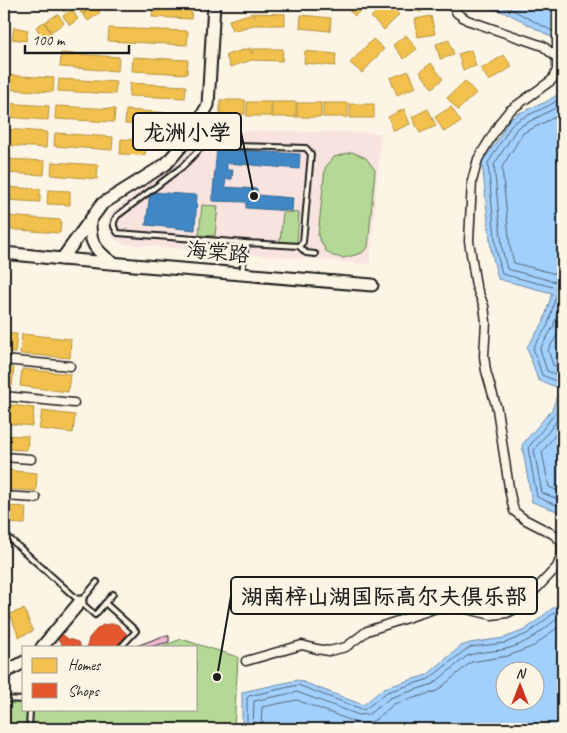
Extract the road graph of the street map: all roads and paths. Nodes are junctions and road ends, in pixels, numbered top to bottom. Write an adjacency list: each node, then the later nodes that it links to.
1 (214, 4): 5 (street)
2 (452, 4): 4 (street)
3 (557, 4): 4 (street)
4 (557, 58): 29 (street)
5 (90, 223): 10 (street); 11 (street)
6 (246, 243): 7 (lane); 7 (lane); 12 (lane)
7 (299, 246): 9 (lane)
8 (4, 254): 10 (street, 海棠路)
9 (316, 254)
10 (62, 259): 11 (street, 海棠路)
11 (112, 262): 12 (street, 海棠路)
12 (242, 273): 13 (street, 海棠路)
13 (372, 285)
14 (4, 360): 15 (street)
15 (70, 366)
16 (4, 396): 17 (street)
17 (74, 403)
18 (4, 457): 19 (street)
19 (31, 459)
20 (4, 496): 21 (street)
21 (36, 498)
22 (10, 539): 25 (lane)
23 (97, 582): 25 (lane)
24 (113, 594): 26 (lane)
25 (80, 602): 26 (lane); 27 (street)
26 (105, 603): 28 (lane)
27 (43, 646)
28 (122, 646)
29 (246, 661)
30 (22, 663): 31 (street)
31 (4, 673)
32 (4, 699): 33 (lane)
33 (22, 700)
34 (30, 710): 35 (lane)
35 (29, 729)

